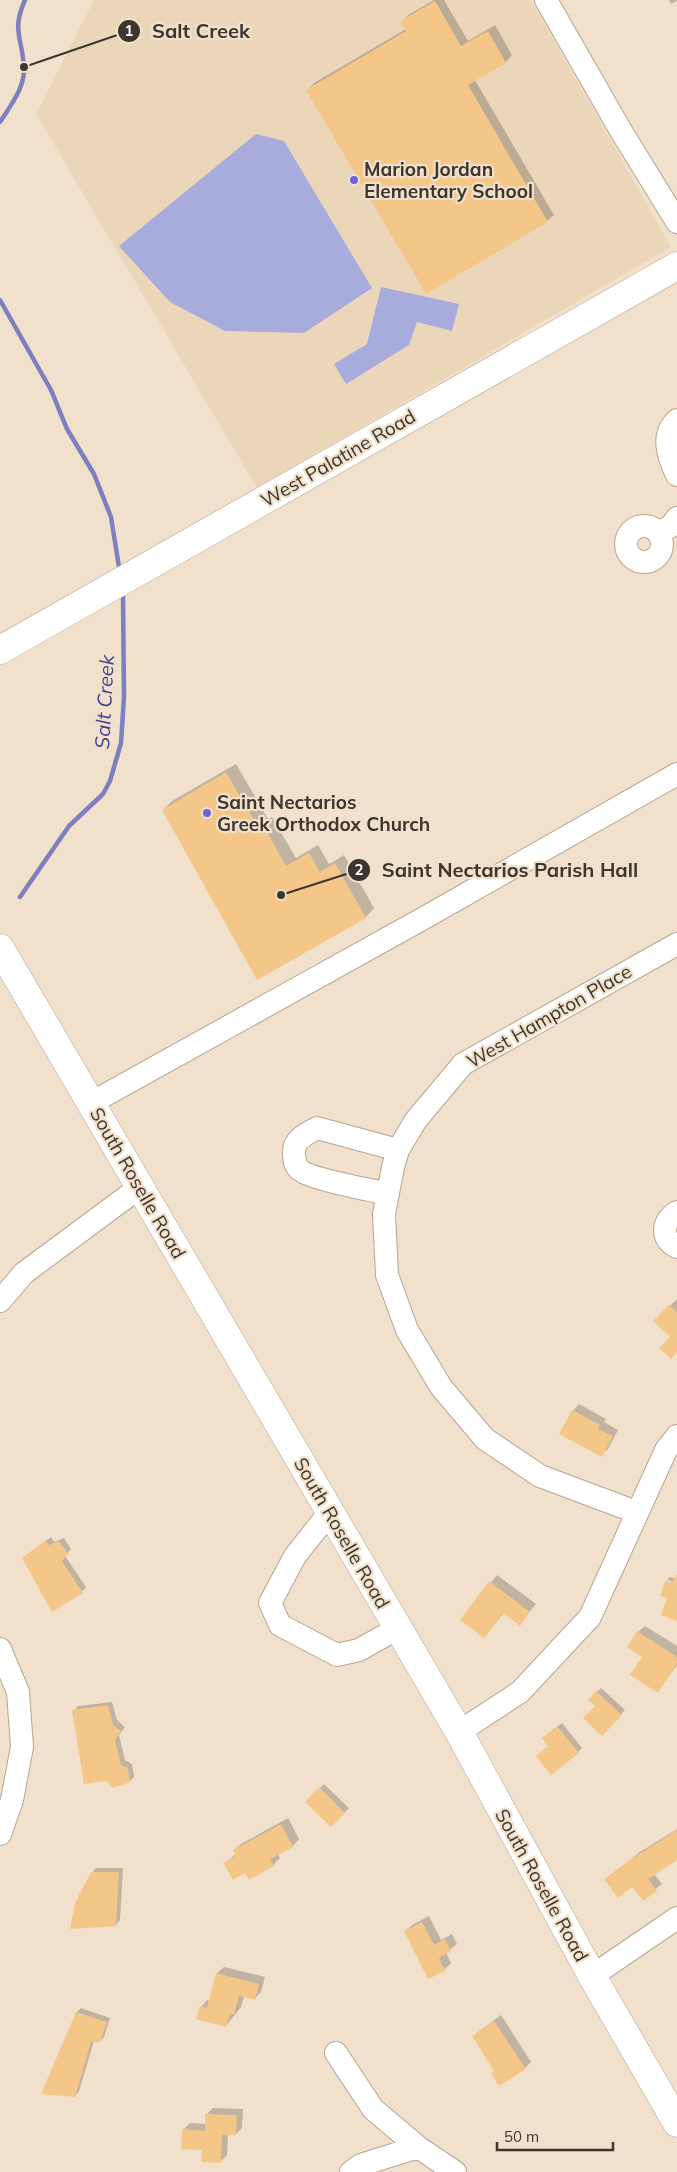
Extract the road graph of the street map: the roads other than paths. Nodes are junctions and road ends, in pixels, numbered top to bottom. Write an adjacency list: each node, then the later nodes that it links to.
1 (546, 0): 2 (street)
2 (677, 222)
3 (677, 266): 8 (main road, West Palatine Road)
4 (677, 420): 5 (street)
5 (677, 475)
6 (677, 518): 7 (street)
7 (658, 532)
8 (0, 650)
9 (677, 774): 12 (street)
10 (677, 944): 13 (street, West Hampton Place)
11 (0, 948): 12 (main road, South Roselle Road)
12 (91, 1103): 14 (main road, South Roselle Road)
13 (398, 1150): 15 (street, West Hampton Place); 15 (street)
14 (140, 1187): 18 (street); 20 (main road, South Roselle Road)
15 (388, 1194): 21 (street, West Hampton Place)
16 (677, 1212): 17 (street)
17 (677, 1247)
18 (0, 1301)
19 (677, 1436): 21 (street)
20 (330, 1512): 22 (main road, South Roselle Road); 22 (street)
21 (636, 1512): 24 (street)
22 (398, 1628): 24 (main road, South Roselle Road)
23 (0, 1649): 25 (street)
24 (459, 1732): 27 (main road, South Roselle Road)
25 (0, 1834)
26 (677, 1918): 27 (street)
27 (592, 1976): 29 (main road, South Roselle Road)
28 (336, 2053): 30 (street)
29 (677, 2123)
30 (418, 2147): 31 (street); 32 (street)
31 (351, 2172)
32 (455, 2172)

